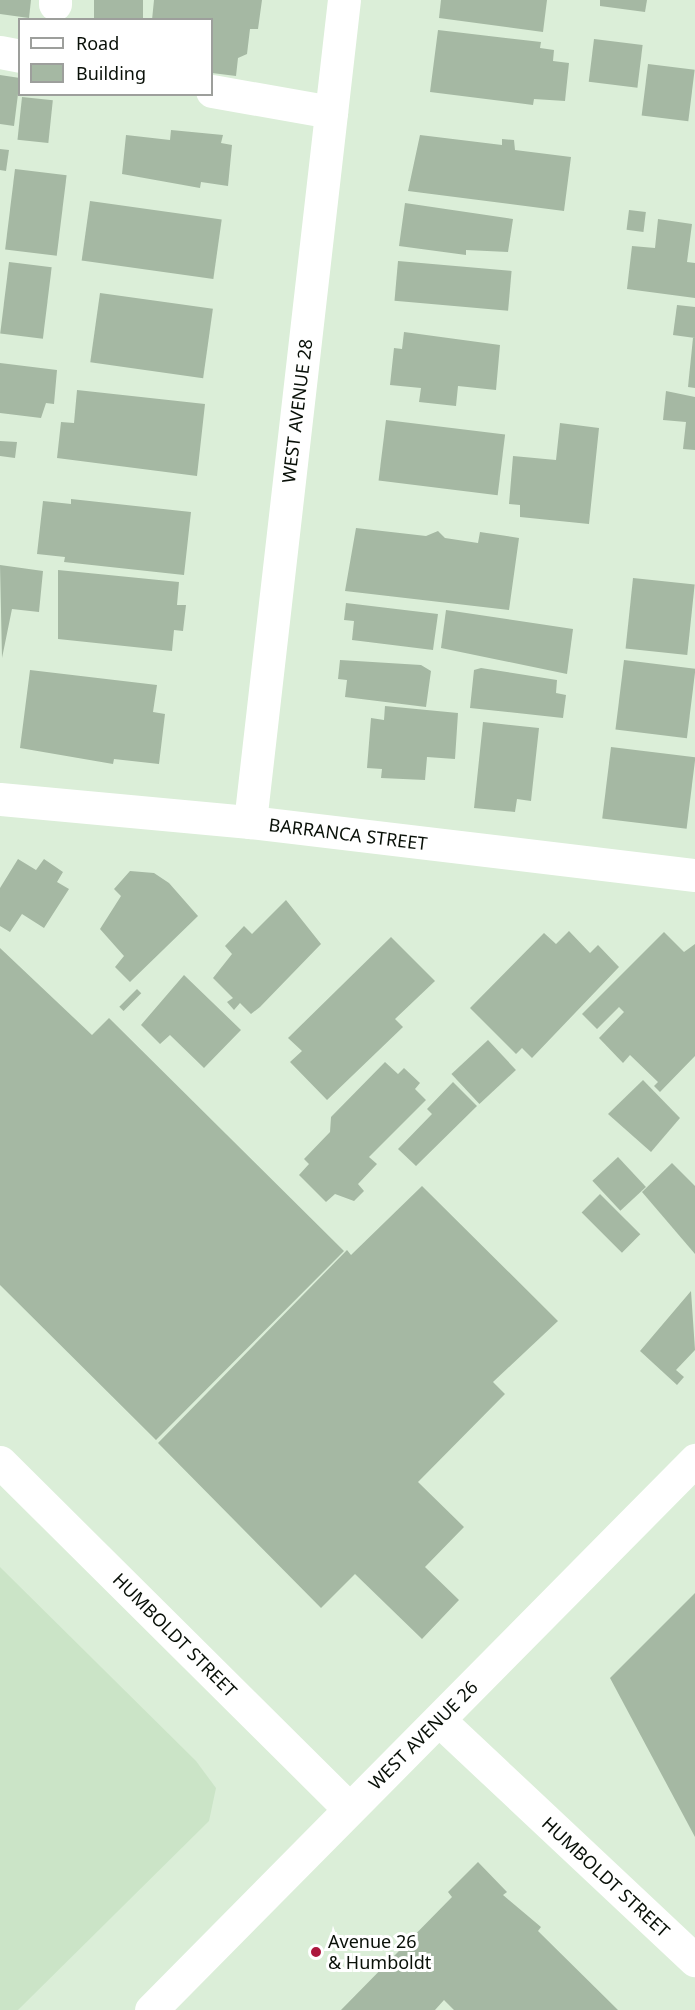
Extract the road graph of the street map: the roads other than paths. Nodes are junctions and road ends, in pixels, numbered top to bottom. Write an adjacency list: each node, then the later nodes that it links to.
1 (344, 0): 5 (street, WEST AVENUE 28)
2 (0, 52): 3 (street)
3 (18, 56)
4 (213, 91): 5 (street)
5 (331, 112): 7 (street, WEST AVENUE 28)
6 (0, 799): 7 (street, BARRANCA STREET)
7 (250, 822): 8 (street, BARRANCA STREET)
8 (695, 875)
9 (695, 1460): 11 (street, WEST AVENUE 26)
10 (0, 1462): 12 (street, HUMBOLDT STREET)
11 (439, 1720): 12 (street, WEST AVENUE 26); 13 (street, HUMBOLDT STREET)
12 (349, 1809): 14 (street, WEST AVENUE 26)
13 (695, 1960)
14 (151, 2010)

